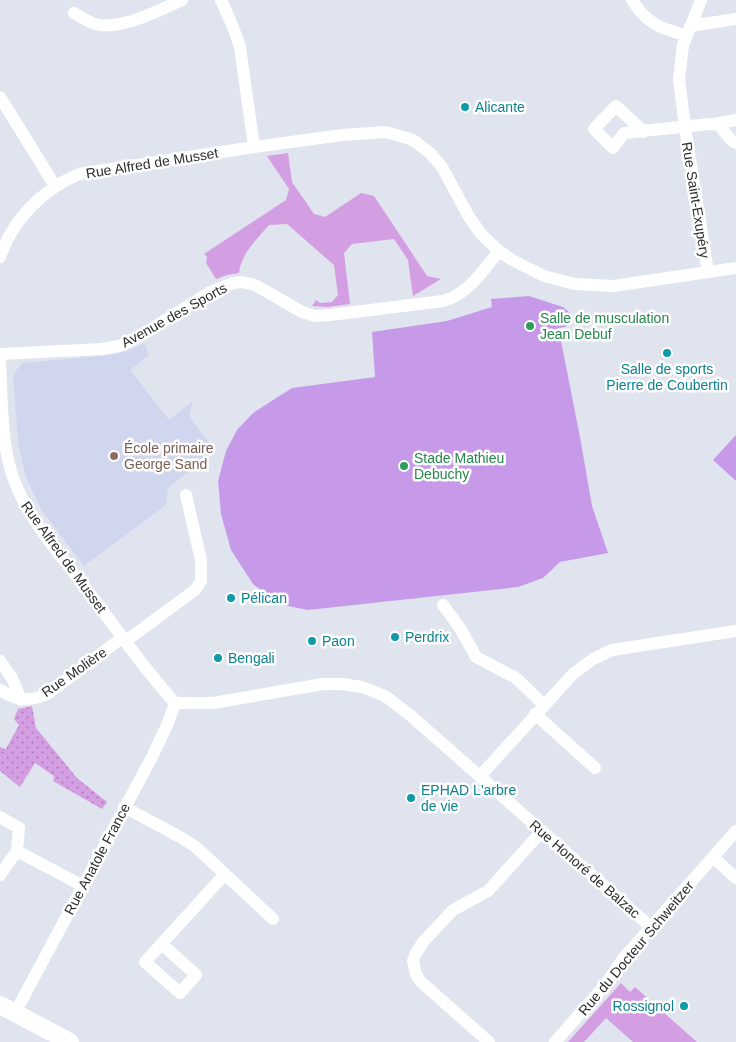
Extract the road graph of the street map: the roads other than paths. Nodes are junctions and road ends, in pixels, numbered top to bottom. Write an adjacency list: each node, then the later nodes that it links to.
1 (182, 0): 5 (street)
2 (221, 0): 14 (street)
3 (632, 0): 7 (street)
4 (701, 0): 7 (street, Rue Saint-Exupéry)
5 (74, 13)
6 (736, 19): 7 (street)
7 (688, 30): 11 (street, Rue Saint-Exupéry)
8 (0, 97): 15 (street)
9 (736, 120): 10 (street, Rue Saint-Exupéry)
10 (714, 124): 11 (street, Rue Saint-Exupéry); 13 (street)
11 (685, 127): 12 (street, Rue Saint-Exupéry); 19 (street, Rue Saint-Exupéry)
12 (644, 132)
13 (736, 142)
14 (254, 147): 15 (street, Rue Alfred de Musset); 16 (street, Rue Alfred de Musset)
15 (55, 186): 17 (street, Rue Alfred de Musset)
16 (499, 251): 19 (street, Rue Alfred de Musset); 20 (street, Avenue des Sports)
17 (0, 257)
18 (736, 268): 19 (street, Rue Alfred de Musset)
19 (708, 272)
20 (0, 354)
21 (0, 362): 22 (street, Rue Alfred de Musset)
22 (1, 406): 26 (street, Rue Alfred de Musset)
23 (186, 495): 26 (street, Rue Molière)
24 (442, 606): 31 (street)
25 (736, 631): 31 (street)
26 (125, 639): 29 (street, Rue Molière); 30 (street, Rue Alfred de Musset)
27 (0, 660): 29 (street, Rue Molière)
28 (0, 690): 29 (street)
29 (22, 700)
30 (174, 703): 34 (street, Rue Honoré de Balzac); 35 (street, Rue Anatole France)
31 (544, 705): 32 (street)
32 (535, 714): 33 (street); 34 (street)
33 (594, 768)
34 (480, 776): 37 (street, Rue Honoré de Balzac)
35 (124, 807): 41 (street); 44 (street, Rue Anatole France)
36 (0, 817): 39 (street)
37 (542, 831): 46 (street, Rue Honoré de Balzac); 50 (street)
38 (736, 831): 40 (street, Rue du Docteur Schweitzer)
39 (16, 851): 42 (street); 44 (street)
40 (713, 857): 43 (street); 46 (street, Rue du Docteur Schweitzer)
41 (225, 874): 45 (street); 47 (street)
42 (0, 875)
43 (736, 878)
44 (82, 886): 48 (street, Rue Anatole France)
45 (273, 919)
46 (651, 927): 51 (street, Rue du Docteur Schweitzer)
47 (162, 944)
48 (8, 1009): 49 (street)
49 (70, 1042)
50 (489, 1042)
51 (555, 1042)

